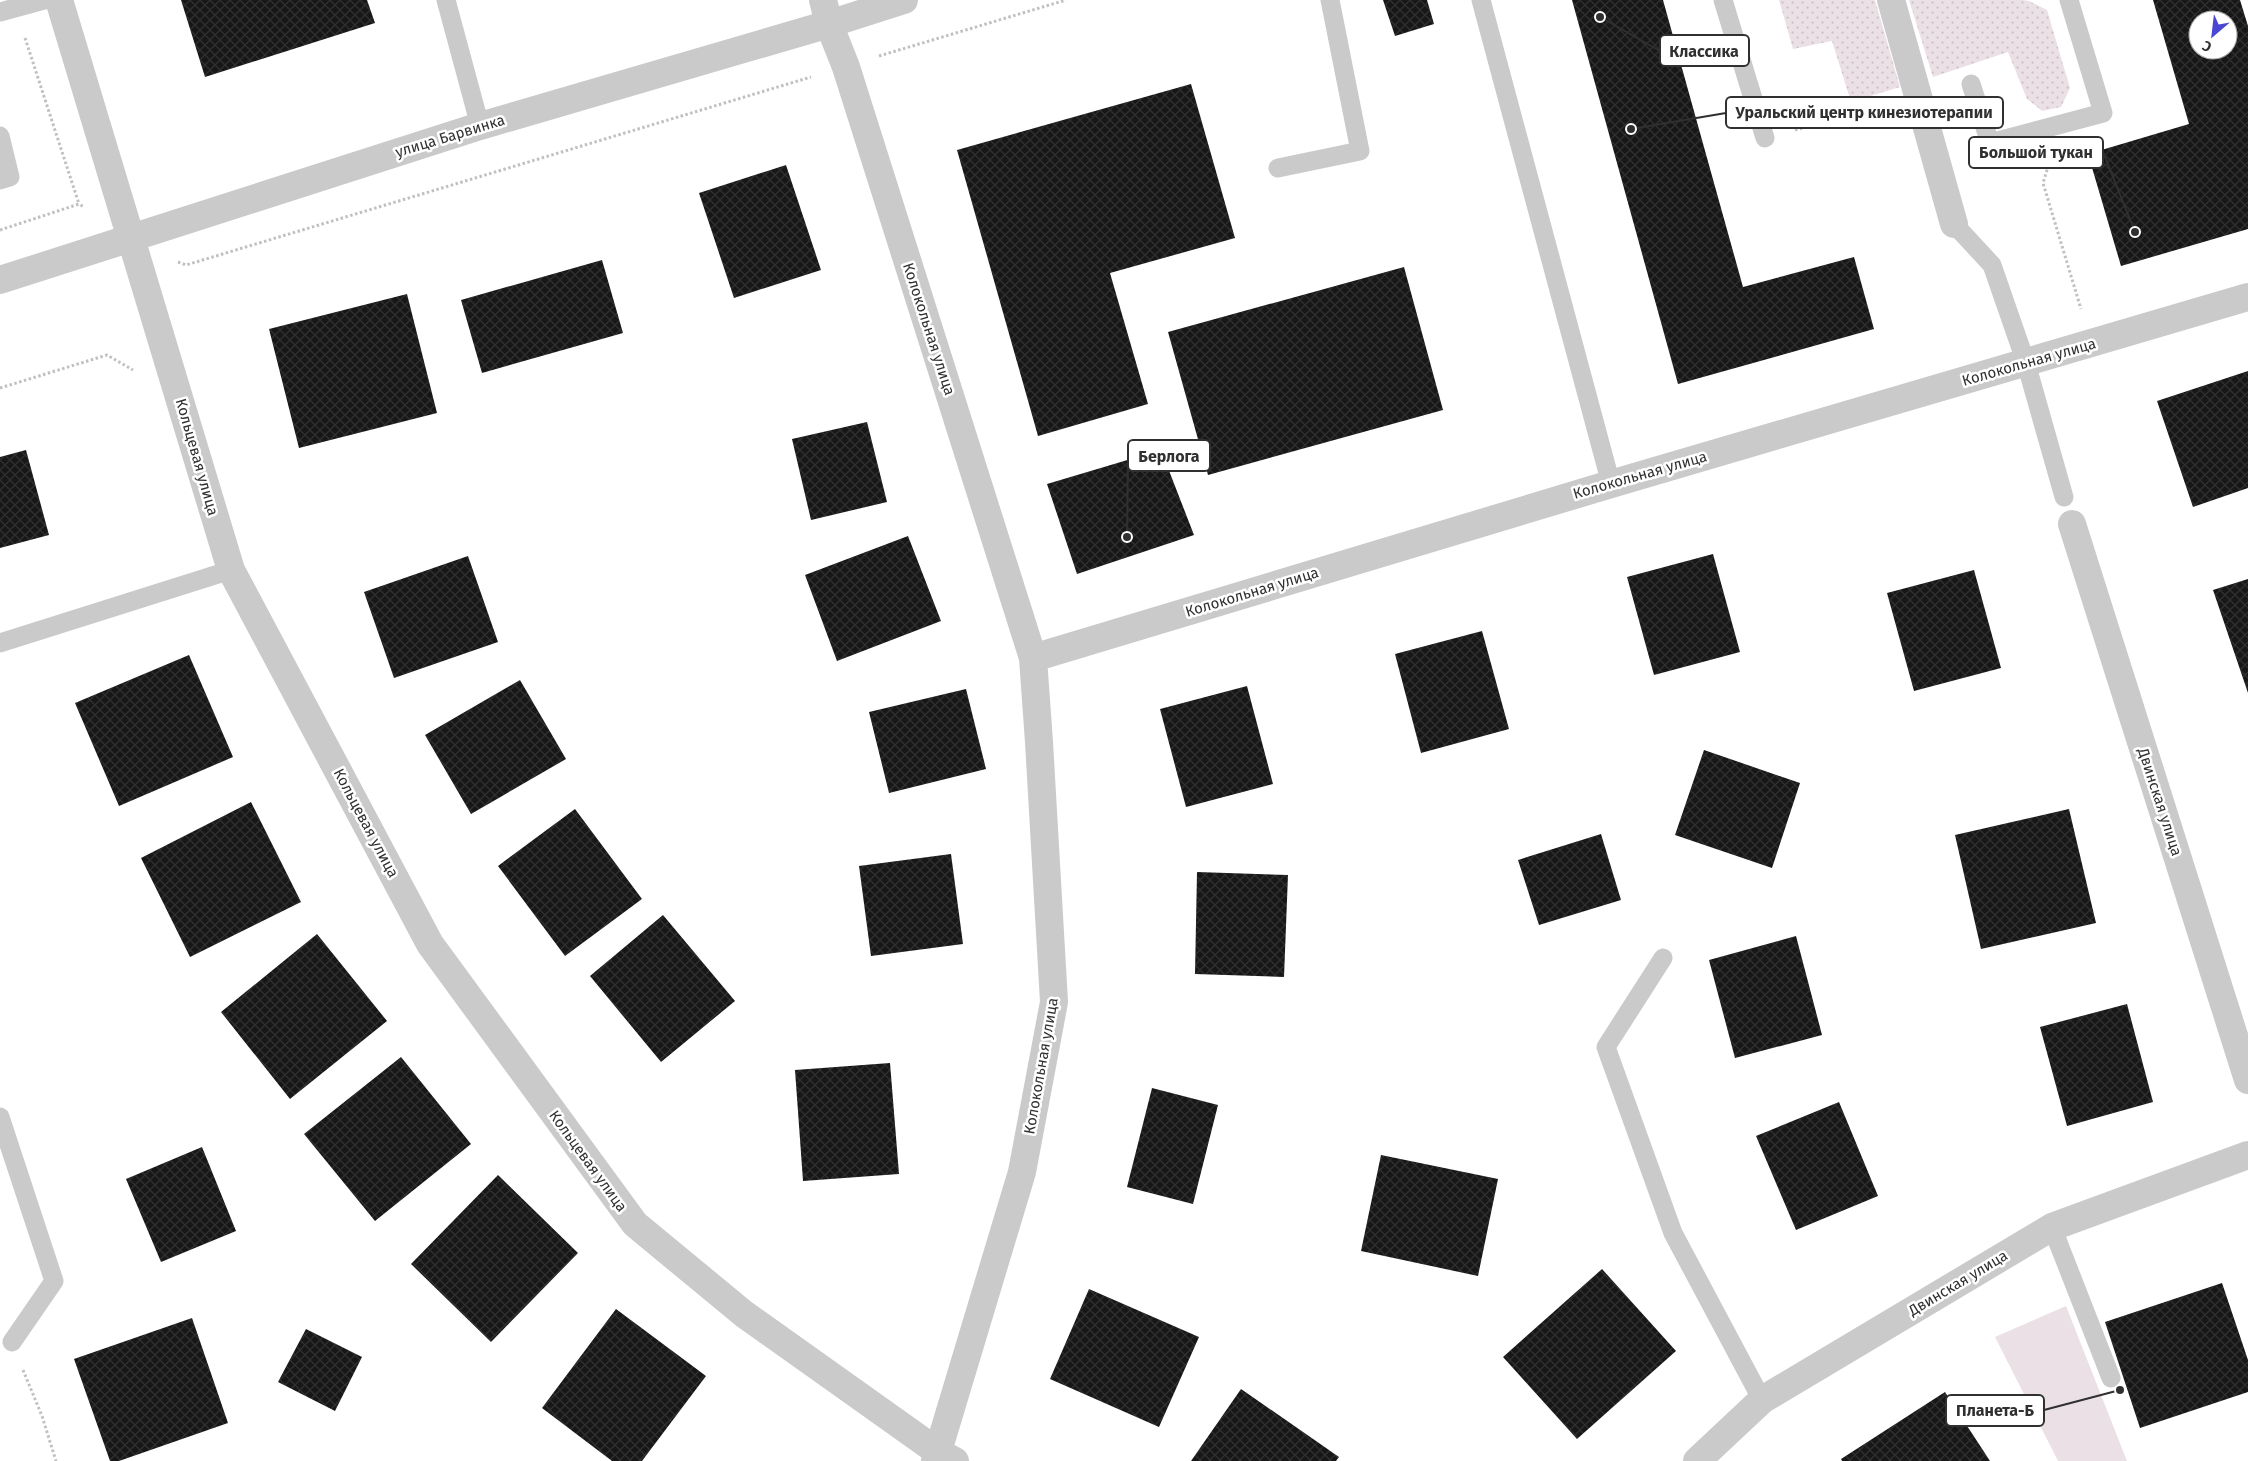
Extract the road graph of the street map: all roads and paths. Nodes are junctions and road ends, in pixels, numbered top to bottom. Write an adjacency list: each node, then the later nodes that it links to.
1 (44, 0): 11 (lane)
2 (59, 0): 24 (street, Кольцевая улица)
3 (446, 0): 17 (lane)
4 (904, 0): 12 (street, улица Барвинка)
5 (1066, 0): 13 (path)
6 (1330, 0): 20 (lane)
7 (1481, 0): 31 (lane)
8 (1723, 0): 19 (lane)
9 (1891, 0): 15 (street)
10 (2069, 0): 16 (lane)
11 (8, 10): 22 (path)
12 (826, 12): 13 (street, Колокольная улица); 17 (street, улица Барвинка)
13 (846, 67): 24 (path); 36 (street, Колокольная улица)
14 (1971, 84): 16 (lane)
15 (1918, 97): 19 (path); 23 (street)
16 (2060, 124): 27 (path)
17 (480, 126): 24 (street, улица Барвинка)
18 (0, 136): 21 (lane)
19 (1765, 138)
20 (1278, 168)
21 (0, 180)
22 (79, 204)
23 (1954, 224): 28 (lane)
24 (132, 238): 25 (street, улица Барвинка); 34 (street, Кольцевая улица)
25 (0, 280)
26 (2248, 297): 28 (street, Колокольная улица)
27 (2082, 312)
28 (2026, 363): 31 (street, Колокольная улица); 32 (lane)
29 (136, 371): 30 (path)
30 (0, 388)
31 (1611, 484): 36 (street, Колокольная улица)
32 (2064, 497)
33 (2072, 524): 38 (street, Двинская улица)
34 (230, 570): 35 (lane); 45 (street, Кольцевая улица)
35 (0, 642)
36 (1034, 658): 45 (street, Колокольная улица)
37 (1663, 958): 44 (lane)
38 (2248, 1080)
39 (0, 1117): 42 (lane)
40 (2248, 1155): 41 (street, Двинская улица)
41 (2052, 1227): 43 (lane); 44 (street, Двинская улица)
42 (12, 1342): 46 (path)
43 (2111, 1378)
44 (1762, 1400): 47 (street, Двинская улица)
45 (943, 1458)
46 (56, 1461)
47 (1697, 1461)

